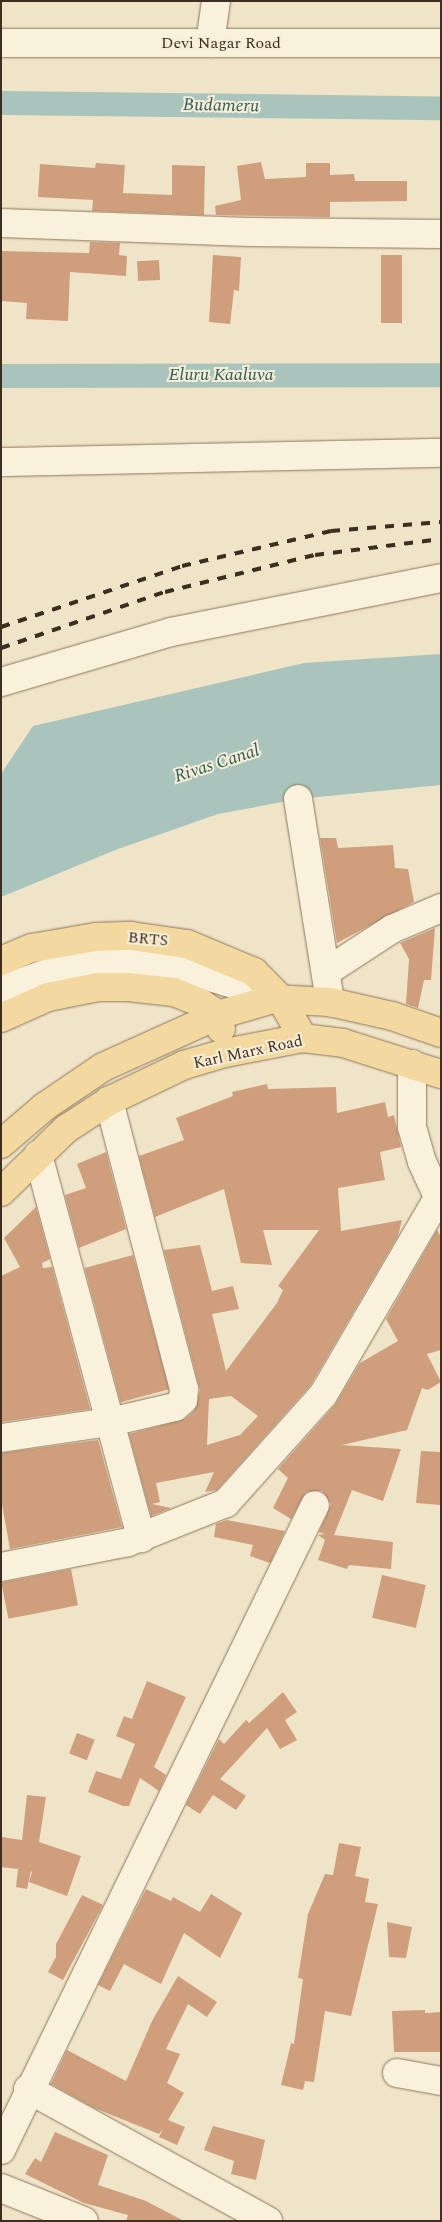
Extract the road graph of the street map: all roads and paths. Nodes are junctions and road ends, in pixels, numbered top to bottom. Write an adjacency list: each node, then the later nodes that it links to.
1 (216, 1): 2 (street)
2 (210, 42): 3 (street, Devi Nagar Road); 4 (street, Devi Nagar Road)
3 (1, 43)
4 (441, 43)
5 (1, 223): 6 (street)
6 (441, 234)
7 (441, 453): 8 (street)
8 (1, 462)
9 (441, 578): 10 (street)
10 (1, 682)
11 (298, 798): 15 (street)
12 (441, 908): 15 (street)
13 (1, 961): 17 (main road, BRTS)
14 (181, 968): 16 (street, BRTS); 17 (street, BRTS); 19 (street, BRTS)
15 (326, 972): 18 (street)
16 (1, 990)
17 (282, 999): 18 (main road); 19 (main road); 22 (main road, BRTS)
18 (330, 1002): 21 (main road)
19 (218, 1015): 20 (main road); 23 (main road, BRTS); 27 (main road)
20 (1, 1018)
21 (441, 1033)
22 (303, 1038): 23 (main road, Karl Marx Road); 24 (main road, Karl Marx Road)
23 (226, 1053): 26 (main road, Karl Marx Road)
24 (412, 1064): 25 (main road, Karl Marx Road); 30 (street)
25 (441, 1074)
26 (109, 1101): 28 (main road, Karl Marx Road); 31 (street)
27 (1, 1144)
28 (38, 1155): 29 (main road, Karl Marx Road); 31 (street)
29 (1, 1192)
30 (439, 1200): 34 (street)
31 (110, 1422): 32 (street); 34 (street)
32 (1, 1438)
33 (315, 1505): 38 (street)
34 (141, 1538): 35 (street)
35 (1, 1567)
36 (397, 2073): 37 (street)
37 (441, 2081)
38 (28, 2089): 39 (street); 42 (street)
39 (1, 2150)
40 (1, 2188): 41 (street)
41 (84, 2221)
42 (268, 2221)

